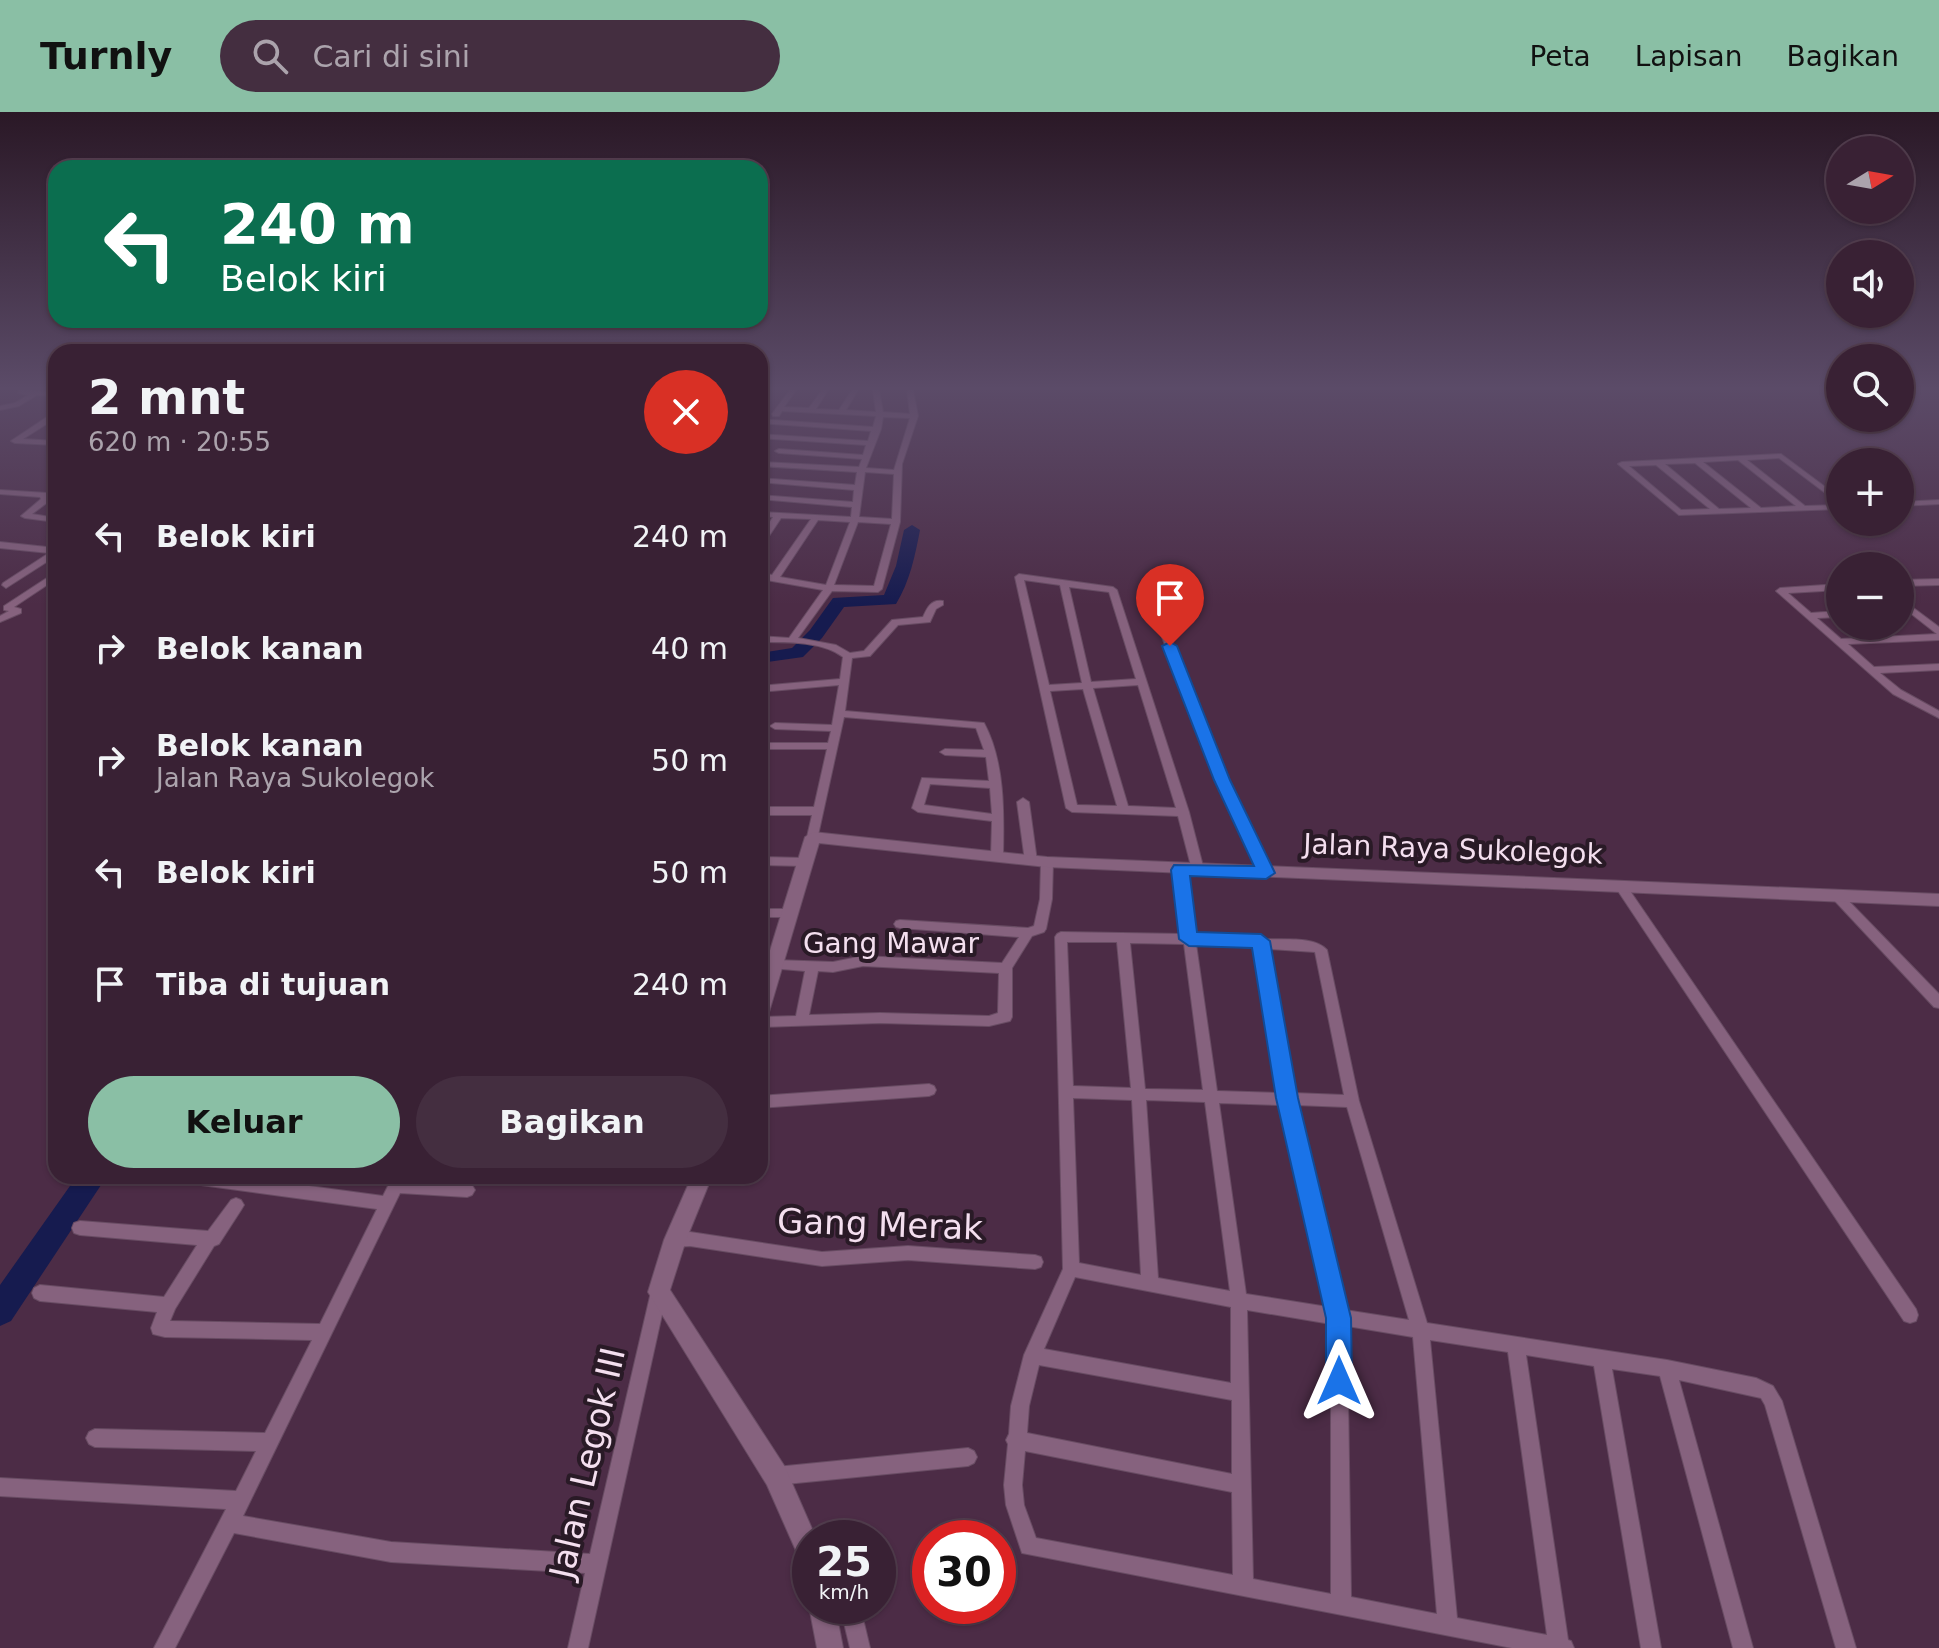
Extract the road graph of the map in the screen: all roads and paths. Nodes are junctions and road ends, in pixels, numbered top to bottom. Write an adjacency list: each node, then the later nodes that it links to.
1 (864, 462): 9 (street)
2 (900, 462): 10 (street)
3 (1658, 462): 4 (street); 22 (street); 22 (street)
4 (1664, 462)
5 (1698, 462): 21 (street)
6 (1745, 462): 20 (street)
7 (1788, 462): 14 (street)
8 (768, 464): 9 (street)
9 (861, 472): 10 (street); 12 (street)
10 (897, 472): 28 (street)
11 (768, 481): 12 (street)
12 (858, 488): 18 (street)
13 (0, 492): 25 (street)
14 (1826, 493)
15 (768, 498): 18 (street)
16 (1939, 502): 17 (street)
17 (1914, 503)
18 (857, 505): 27 (street)
19 (1826, 506): 20 (street)
20 (1803, 508): 21 (street)
21 (1760, 511): 22 (street)
22 (1718, 512)
23 (768, 515): 24 (street)
24 (778, 516): 26 (street); 29 (street)
25 (48, 519)
26 (815, 519): 27 (street); 36 (street)
27 (854, 521): 28 (street); 42 (street)
28 (896, 522): 42 (street)
29 (768, 531)
30 (0, 545): 31 (street)
31 (15, 546): 32 (street); 33 (street)
32 (48, 551)
33 (0, 556)
34 (48, 557): 41 (street)
35 (768, 577): 36 (street)
36 (775, 578): 42 (street)
37 (48, 580): 50 (street)
38 (1064, 582): 59 (street); 60 (street); 62 (street)
39 (1934, 582): 40 (street); 44 (street)
40 (1914, 583)
41 (6, 585)
42 (829, 588): 53 (street)
43 (1826, 588): 48 (street)
44 (1939, 589)
45 (1149, 593): 87 (street)
46 (940, 603): 55 (street)
47 (1826, 615): 48 (street)
48 (1808, 616): 54 (street)
49 (1914, 616): 51 (street)
50 (0, 619)
51 (1939, 634): 54 (street)
52 (768, 639): 53 (street)
53 (792, 640): 55 (street)
54 (1839, 642): 57 (street)
55 (848, 656): 58 (street)
56 (1939, 667): 57 (street)
57 (1873, 670): 64 (street)
58 (845, 682): 61 (street); 65 (street)
59 (1142, 682): 60 (street); 78 (street)
60 (1087, 685): 62 (street); 77 (street)
61 (768, 688)
62 (1043, 688): 77 (street)
63 (1939, 704): 64 (street)
64 (1922, 705): 66 (street)
65 (840, 714): 68 (street); 72 (street)
66 (1939, 715)
67 (775, 726): 68 (street)
68 (837, 728): 70 (street)
69 (768, 746): 70 (street)
70 (833, 746): 76 (street)
71 (945, 752): 72 (street)
72 (989, 754): 73 (street)
73 (993, 785): 79 (street); 79 (street)
74 (1023, 802): 84 (street)
75 (768, 811): 76 (street)
76 (819, 811): 80 (street)
77 (1124, 811): 78 (street)
78 (1183, 812): 86 (street)
79 (996, 818): 81 (street)
80 (813, 837): 81 (street, Jalan Raya Sukolegok); 83 (street)
81 (997, 857): 84 (street, Jalan Raya Sukolegok)
82 (768, 861): 83 (street)
83 (804, 862): 92 (street)
84 (1039, 862): 85 (street, Jalan Raya Sukolegok); 94 (street)
85 (1180, 870): 86 (street, Jalan Raya Sukolegok); 96 (street)
86 (1198, 870): 87 (street, Jalan Raya Sukolegok)
87 (1266, 873): 88 (street, Jalan Raya Sukolegok)
88 (1622, 888): 89 (street, Jalan Raya Sukolegok); 129 (street)
89 (1838, 897): 90 (street, Jalan Raya Sukolegok); 102 (street)
90 (1939, 900)
91 (768, 913): 92 (street)
92 (790, 913): 98 (street)
93 (900, 924): 94 (street)
94 (1028, 933): 100 (street)
95 (1123, 938): 96 (street); 106 (street); 107 (street)
96 (1189, 939): 97 (street); 108 (street)
97 (1261, 941): 109 (street); 111 (street)
98 (775, 965): 99 (street, Gang Mawar); 101 (street)
99 (812, 967): 100 (street, Gang Mawar); 103 (street)
100 (1006, 968): 103 (street)
101 (768, 987)
102 (1939, 1003)
103 (802, 1019): 104 (street)
104 (768, 1021)
105 (929, 1090): 110 (street)
106 (1067, 1092): 107 (street); 123 (street)
107 (1139, 1095): 108 (street); 124 (street)
108 (1210, 1096): 109 (street); 127 (street)
109 (1287, 1098): 111 (street); 130 (street)
110 (768, 1101)
111 (1352, 1101): 131 (street)
112 (244, 1184): 117 (street)
113 (398, 1184): 117 (street)
114 (422, 1184): 116 (street)
115 (699, 1184): 121 (street)
116 (467, 1190)
117 (388, 1204): 132 (street)
118 (236, 1205): 120 (street)
119 (80, 1228): 120 (street)
120 (210, 1238): 128 (street)
121 (675, 1240): 122 (street, Gang Merak); 125 (street)
122 (1035, 1262)
123 (1071, 1269): 124 (street); 134 (street)
124 (1150, 1282): 127 (street)
125 (659, 1292): 142 (street); 148 (street, Jalan Legok III)
126 (40, 1293): 128 (street)
127 (1239, 1301): 130 (street); 137 (street)
128 (168, 1305): 132 (street)
129 (1910, 1315)
130 (1339, 1318): 131 (street); 150 (street)
131 (1421, 1331): 133 (street); 153 (street)
132 (323, 1332): 140 (street)
133 (1516, 1347): 135 (street); 158 (street)
134 (1033, 1355): 137 (street); 139 (street)
135 (1602, 1360): 136 (street); 159 (street)
136 (1667, 1369): 160 (street); 161 (street)
137 (1241, 1393): 143 (street)
138 (95, 1438): 140 (street)
139 (1015, 1440): 143 (street); 149 (street)
140 (270, 1442): 145 (street)
141 (968, 1457): 142 (street)
142 (776, 1476): 146 (street)
143 (1242, 1485): 149 (street)
144 (0, 1487): 145 (street)
145 (241, 1501): 147 (street)
146 (796, 1520)
147 (229, 1523): 148 (street); 154 (street)
148 (596, 1564): 155 (street, Jalan Legok III)
149 (1243, 1585): 150 (street)
150 (1341, 1604): 153 (street)
151 (825, 1624): 156 (street)
152 (854, 1624): 157 (street)
153 (1448, 1625): 158 (street)
154 (164, 1648)
155 (578, 1648)
156 (830, 1648)
157 (860, 1648)
158 (1561, 1648)
159 (1651, 1648)
160 (1743, 1648)
161 (1846, 1648)

